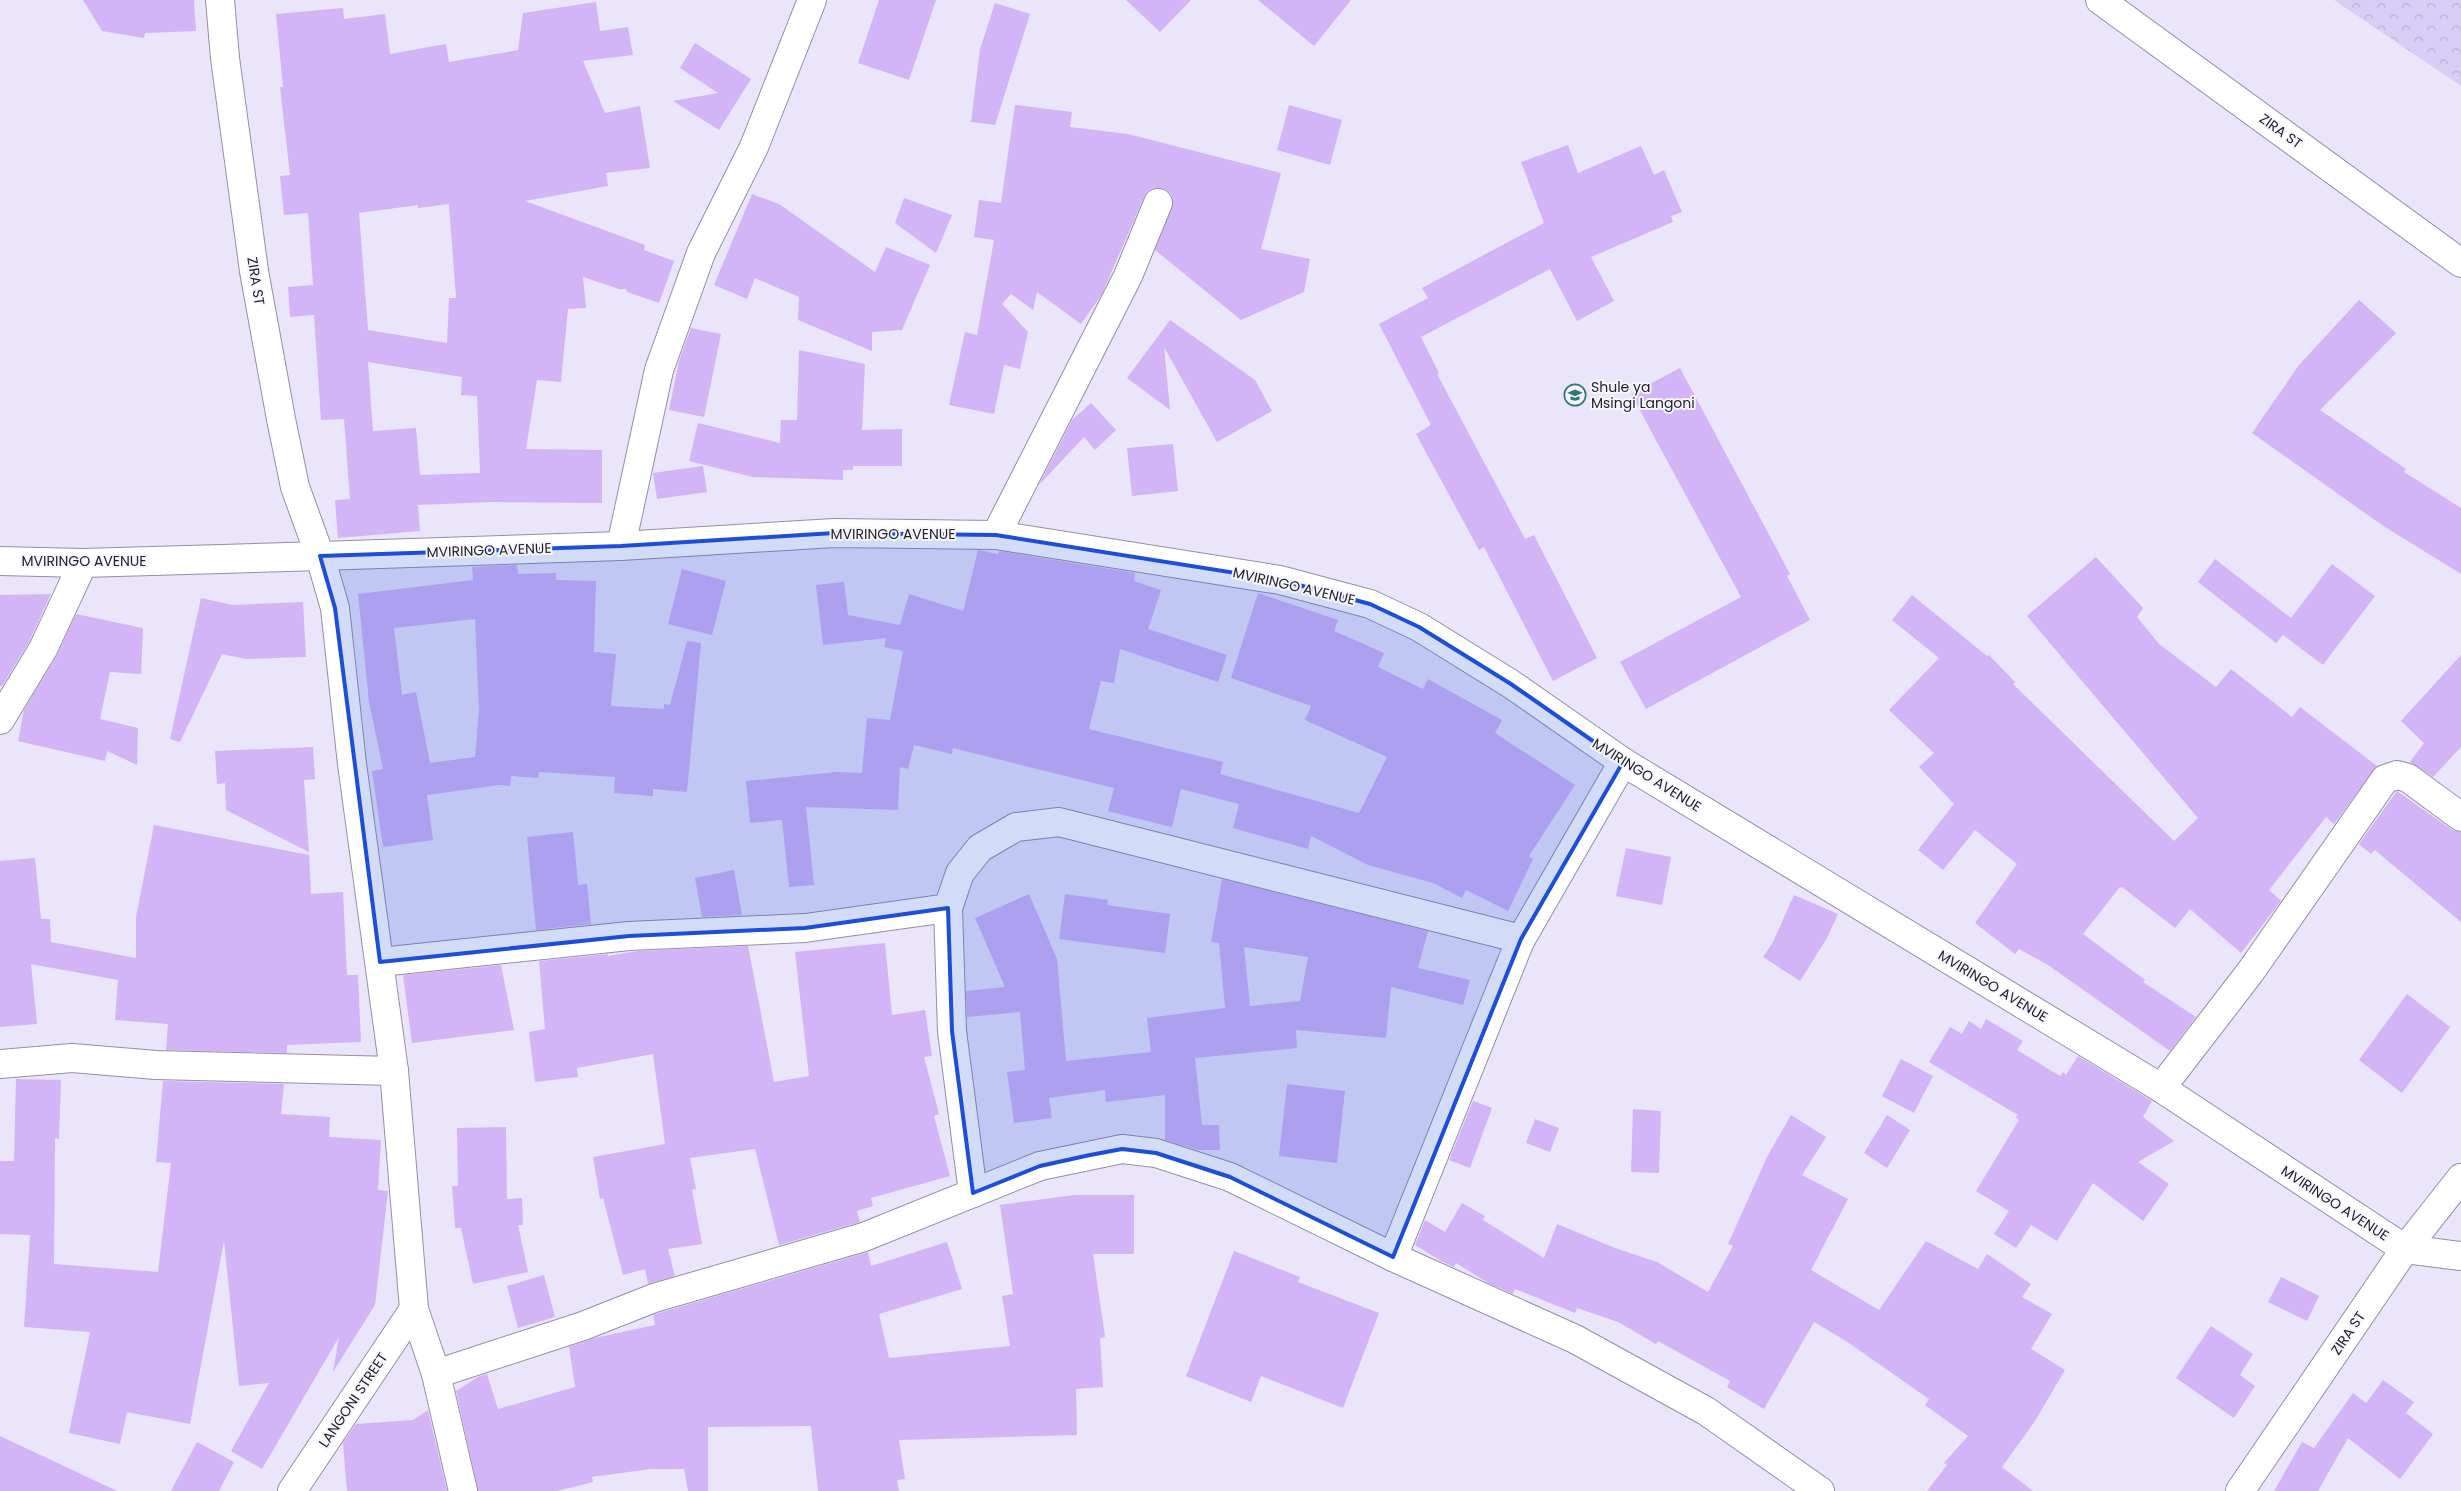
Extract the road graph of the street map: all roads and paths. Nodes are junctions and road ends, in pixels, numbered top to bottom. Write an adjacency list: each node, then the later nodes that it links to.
1 (220, 0): 8 (street, ZIRA ST)
2 (812, 0): 7 (street)
3 (2100, 0): 5 (street, ZIRA ST)
4 (1158, 203): 6 (street)
5 (2461, 263)
6 (996, 535): 7 (street, MVIRINGO AVENUE); 12 (street, MVIRINGO AVENUE)
7 (621, 546): 8 (street, MVIRINGO AVENUE)
8 (320, 556): 10 (street, MVIRINGO AVENUE); 16 (street, ZIRA ST)
9 (0, 561): 10 (street, MVIRINGO AVENUE)
10 (83, 563): 11 (street)
11 (0, 720)
12 (1623, 762): 15 (street); 19 (street, MVIRINGO AVENUE)
13 (2461, 817): 19 (street)
14 (948, 908): 15 (street); 16 (street); 21 (street)
15 (1521, 939): 23 (street)
16 (380, 962): 18 (street, ZIRA ST)
17 (0, 1064): 18 (street)
18 (394, 1072): 25 (street, ZIRA ST)
19 (2161, 1088): 22 (street, MVIRINGO AVENUE)
20 (2461, 1178): 22 (street, ZIRA ST)
21 (973, 1194): 23 (street); 26 (street)
22 (2405, 1249): 24 (street); 30 (street, ZIRA ST)
23 (1392, 1256): 29 (street)
24 (2461, 1256)
25 (414, 1309): 26 (street, ZIRA ST); 27 (street, LANGONI STREET)
26 (436, 1374): 28 (street, ZIRA ST)
27 (292, 1491)
28 (463, 1491)
29 (1820, 1491)
30 (2240, 1491)

